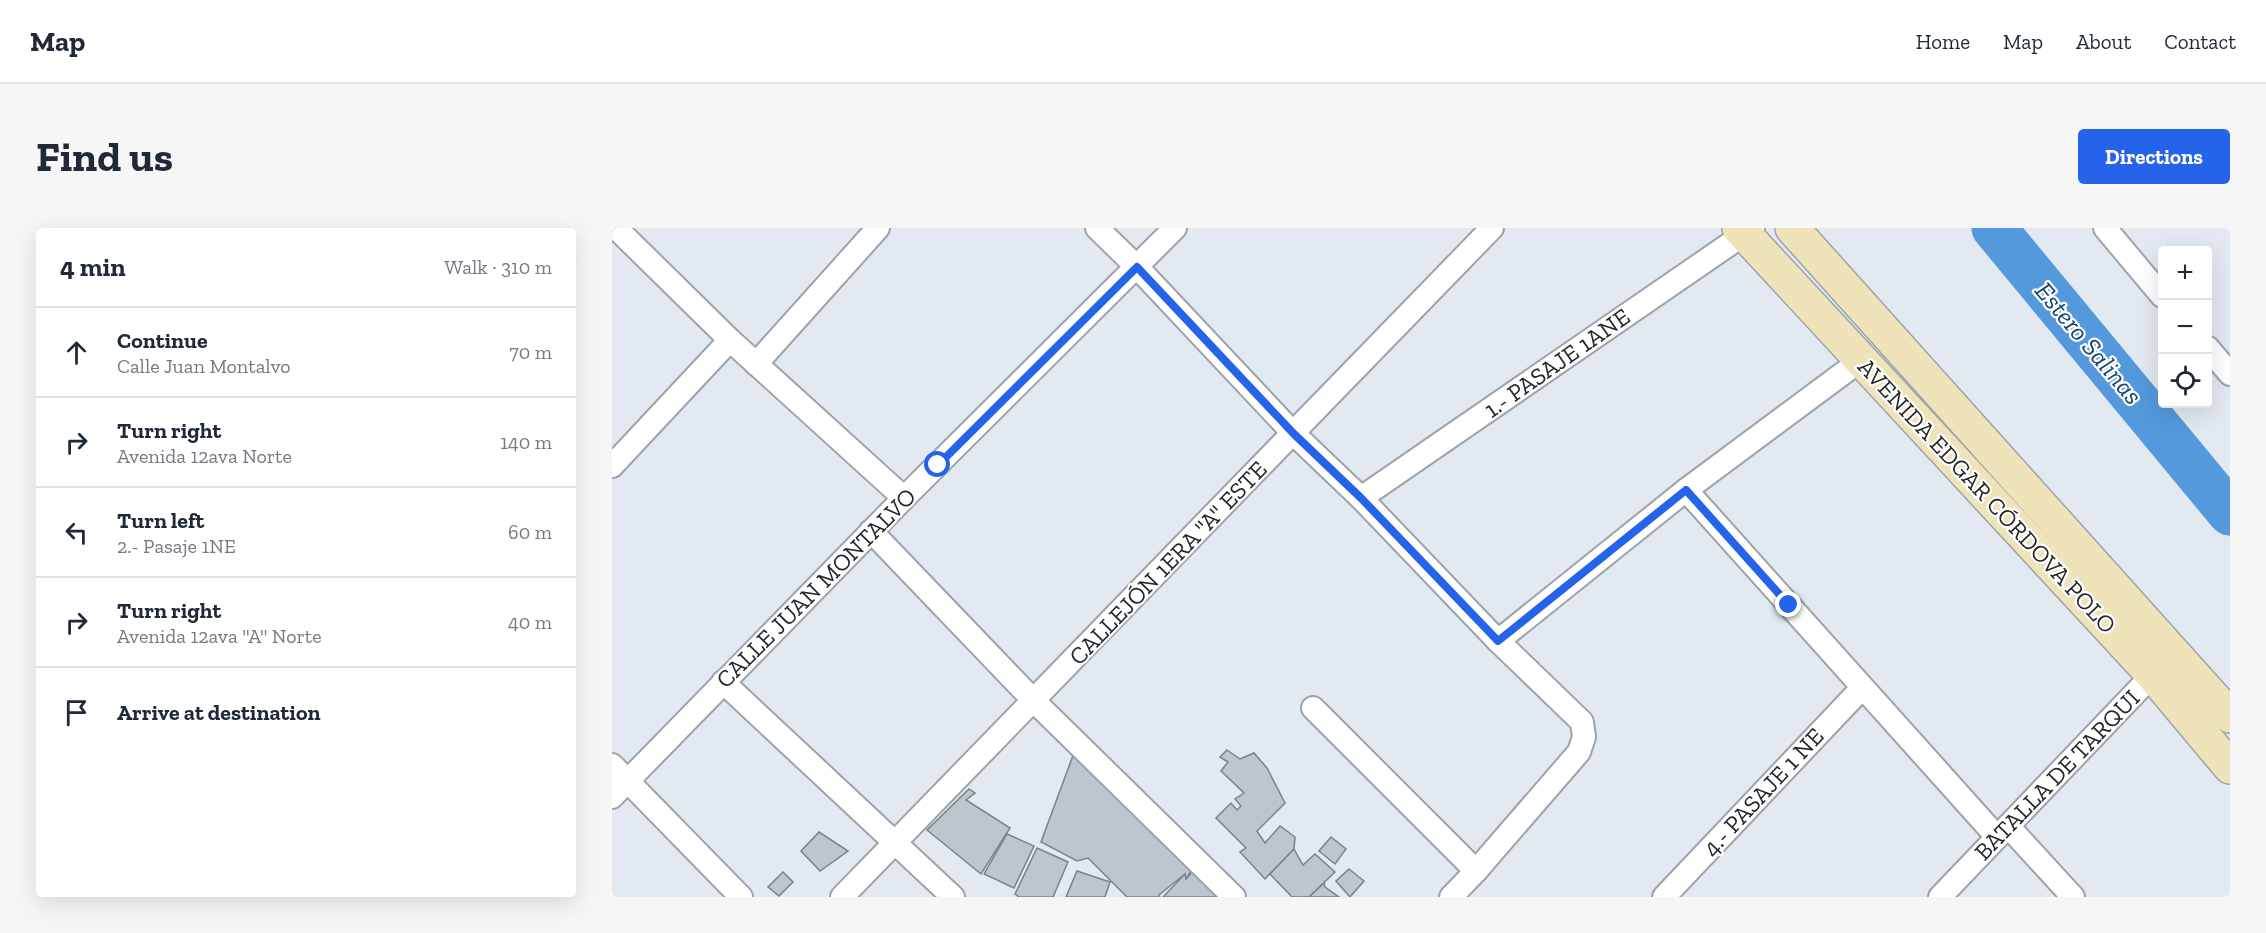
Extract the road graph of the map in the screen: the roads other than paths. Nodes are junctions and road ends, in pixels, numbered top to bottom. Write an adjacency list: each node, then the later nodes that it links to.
1 (616, 228): 11 (street)
2 (878, 228): 14 (street)
3 (1096, 228): 9 (street)
4 (1175, 228): 9 (street, CALLE JUAN MONTALVO)
5 (1492, 228): 16 (street, CALLEJÓN 1ERA "A" ESTE)
6 (1792, 228): 23 (main road, AVENIDA EDGAR CÓRDOVA POLO)
7 (2105, 228): 10 (street)
8 (1746, 230): 13 (main road, AVENIDA EDGAR CÓRDOVA POLO); 20 (street, 1.- PASAJE 1ANE)
9 (1137, 267): 16 (street); 19 (street, CALLE JUAN MONTALVO)
10 (2158, 290)
11 (730, 340): 14 (street); 17 (street)
12 (2212, 353): 15 (street)
13 (1861, 360): 18 (street); 23 (main road, AVENIDA EDGAR CÓRDOVA POLO)
14 (756, 364): 19 (street)
15 (2230, 374)
16 (1294, 434): 20 (street); 26 (street, CALLEJÓN 1ERA "A" ESTE)
17 (612, 466)
18 (1686, 490): 22 (street); 25 (street)
19 (904, 498): 21 (street, CALLE JUAN MONTALVO)
20 (1361, 498): 22 (street)
21 (872, 531): 24 (street, CALLE JUAN MONTALVO); 26 (street)
22 (1498, 641): 33 (street)
23 (2163, 664): 28 (main road, AVENIDA EDGAR CÓRDOVA POLO); 29 (main road, AVENIDA EDGAR CÓRDOVA POLO); 31 (street, BATALLA DE TARQUI)
24 (723, 682): 30 (street, CALLE JUAN MONTALVO); 32 (street)
25 (1862, 688): 31 (street); 39 (street, 4.- PASAJE 1 NE)
26 (1034, 702): 32 (street, CALLEJÓN 1ERA "A" ESTE); 37 (street)
27 (1313, 708): 33 (street)
28 (2230, 716)
29 (2230, 767)
30 (617, 781): 34 (street)
31 (2002, 831): 40 (street, BATALLA DE TARQUI); 41 (street)
32 (895, 841): 35 (street, CALLEJÓN 1ERA "A" ESTE); 36 (street)
33 (1476, 872): 38 (street)
34 (741, 897)
35 (842, 897)
36 (953, 897)
37 (1234, 897)
38 (1451, 897)
39 (1664, 897)
40 (1940, 897)
41 (2073, 897)

